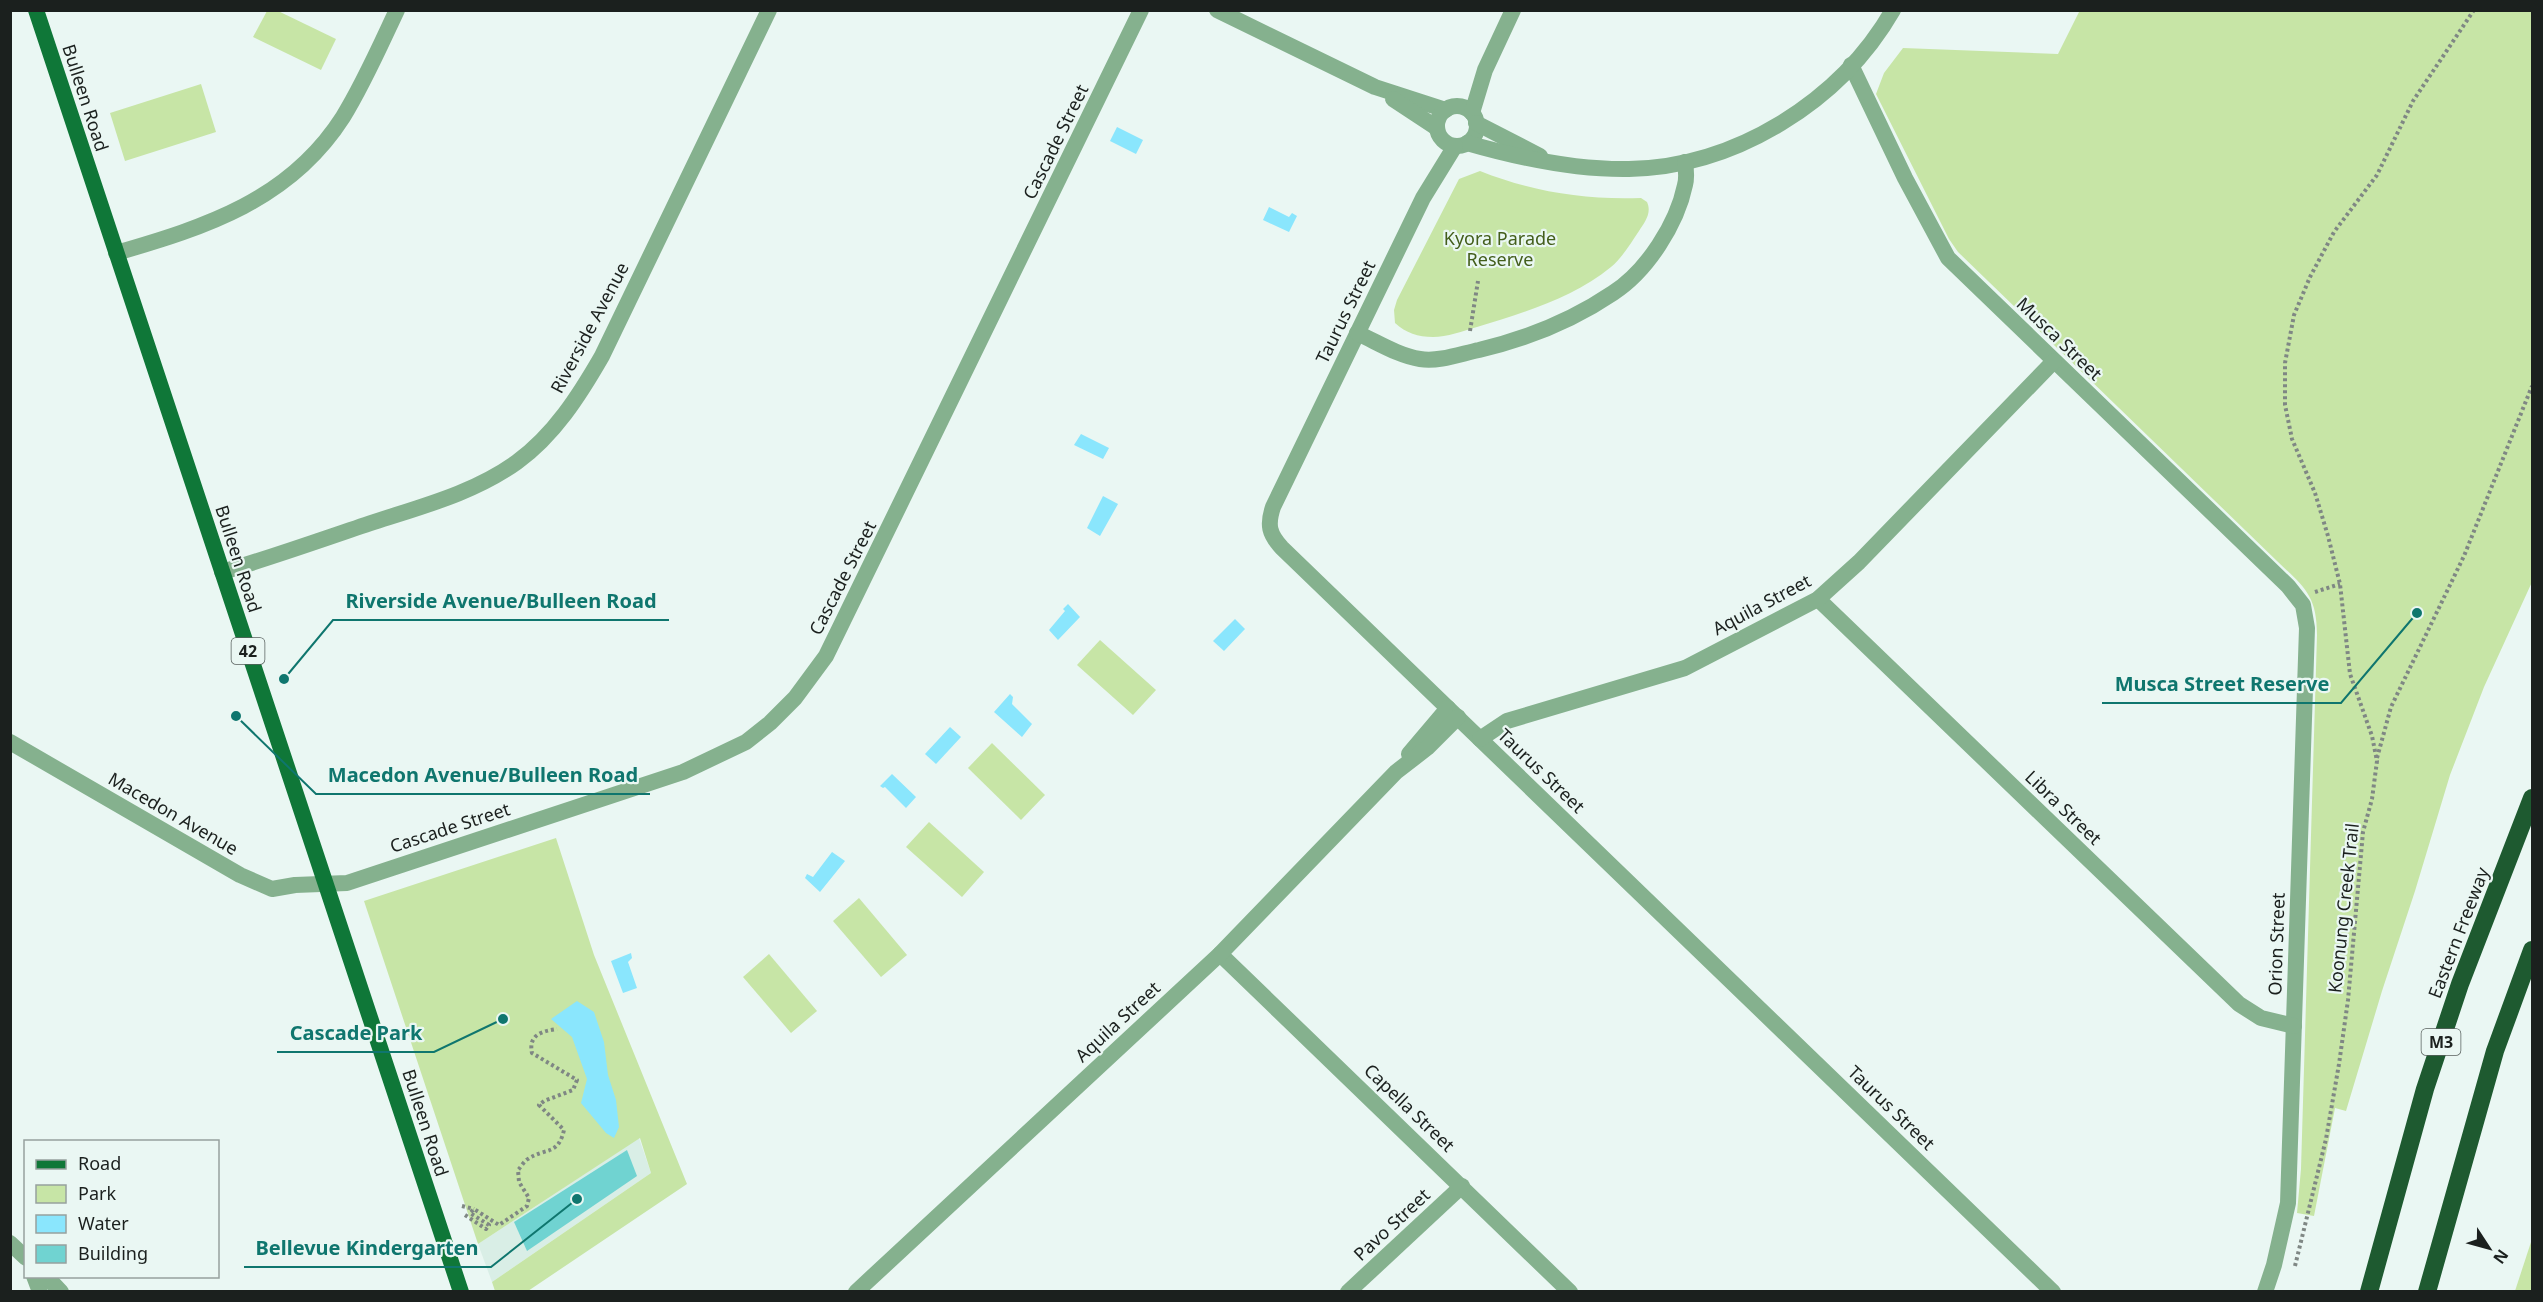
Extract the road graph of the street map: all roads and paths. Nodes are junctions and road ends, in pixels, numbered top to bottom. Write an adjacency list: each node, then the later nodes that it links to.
1 (36, 10): 15 (main road, Bulleen Road / 42)
2 (397, 10): 15 (street)
3 (769, 10): 21 (street, Riverside Avenue)
4 (1141, 10): 30 (street, Cascade Street)
5 (1217, 10): 10 (street)
6 (1513, 10): 11 (street)
7 (1893, 10): 9 (street)
8 (2474, 10): 22 (path, Koonung Creek Trail)
9 (1851, 65): 14 (street); 19 (street, Musca Street)
10 (1375, 87): 11 (street); 12 (street)
11 (1463, 113): 12 (street); 12 (street); 13 (street)
12 (1450, 139): 13 (street); 18 (street, Taurus Street)
13 (1551, 161): 14 (street)
14 (1685, 162): 18 (street)
15 (116, 252): 21 (main road, Bulleen Road / 42)
16 (1478, 281): 17 (path)
17 (1470, 331)
18 (1357, 333): 25 (street, Taurus Street)
19 (2054, 361): 23 (street, Musca Street); 24 (street, Aquila Street)
20 (2532, 386): 28 (path)
21 (222, 572): 30 (main road, Bulleen Road / 42)
22 (2340, 584): 23 (path); 28 (path, Koonung Creek Trail)
23 (2299, 597): 33 (street, Orion Street)
24 (1818, 599): 26 (street, Aquila Street); 33 (street, Libra Street)
25 (1453, 712): 26 (street, Taurus Street); 32 (street, Aquila Street)
26 (1480, 739): 48 (street, Taurus Street)
27 (10, 742): 30 (street, Macedon Avenue)
28 (2377, 761): 41 (path, Koonung Creek Trail)
29 (2532, 798): 50 (highway, Eastern Freeway / M3)
30 (325, 883): 44 (main road, Bulleen Road / 42)
31 (2532, 950): 51 (highway)
32 (1220, 954): 35 (street, Capella Street); 45 (street, Aquila Street)
33 (2294, 1026): 49 (street, Orion Street)
34 (557, 1029): 37 (path)
35 (1462, 1186): 46 (street, Pavo Street); 47 (street, Capella Street)
36 (462, 1206): 37 (path)
37 (474, 1209): 38 (path)
38 (465, 1215)
39 (10, 1243): 40 (street)
40 (24, 1256)
41 (2292, 1273)
42 (48, 1278): 43 (street)
43 (61, 1292)
44 (460, 1292)
45 (856, 1292)
46 (1348, 1292)
47 (1570, 1292)
48 (2054, 1292)
49 (2265, 1292)
50 (2368, 1292)
51 (2427, 1292)

